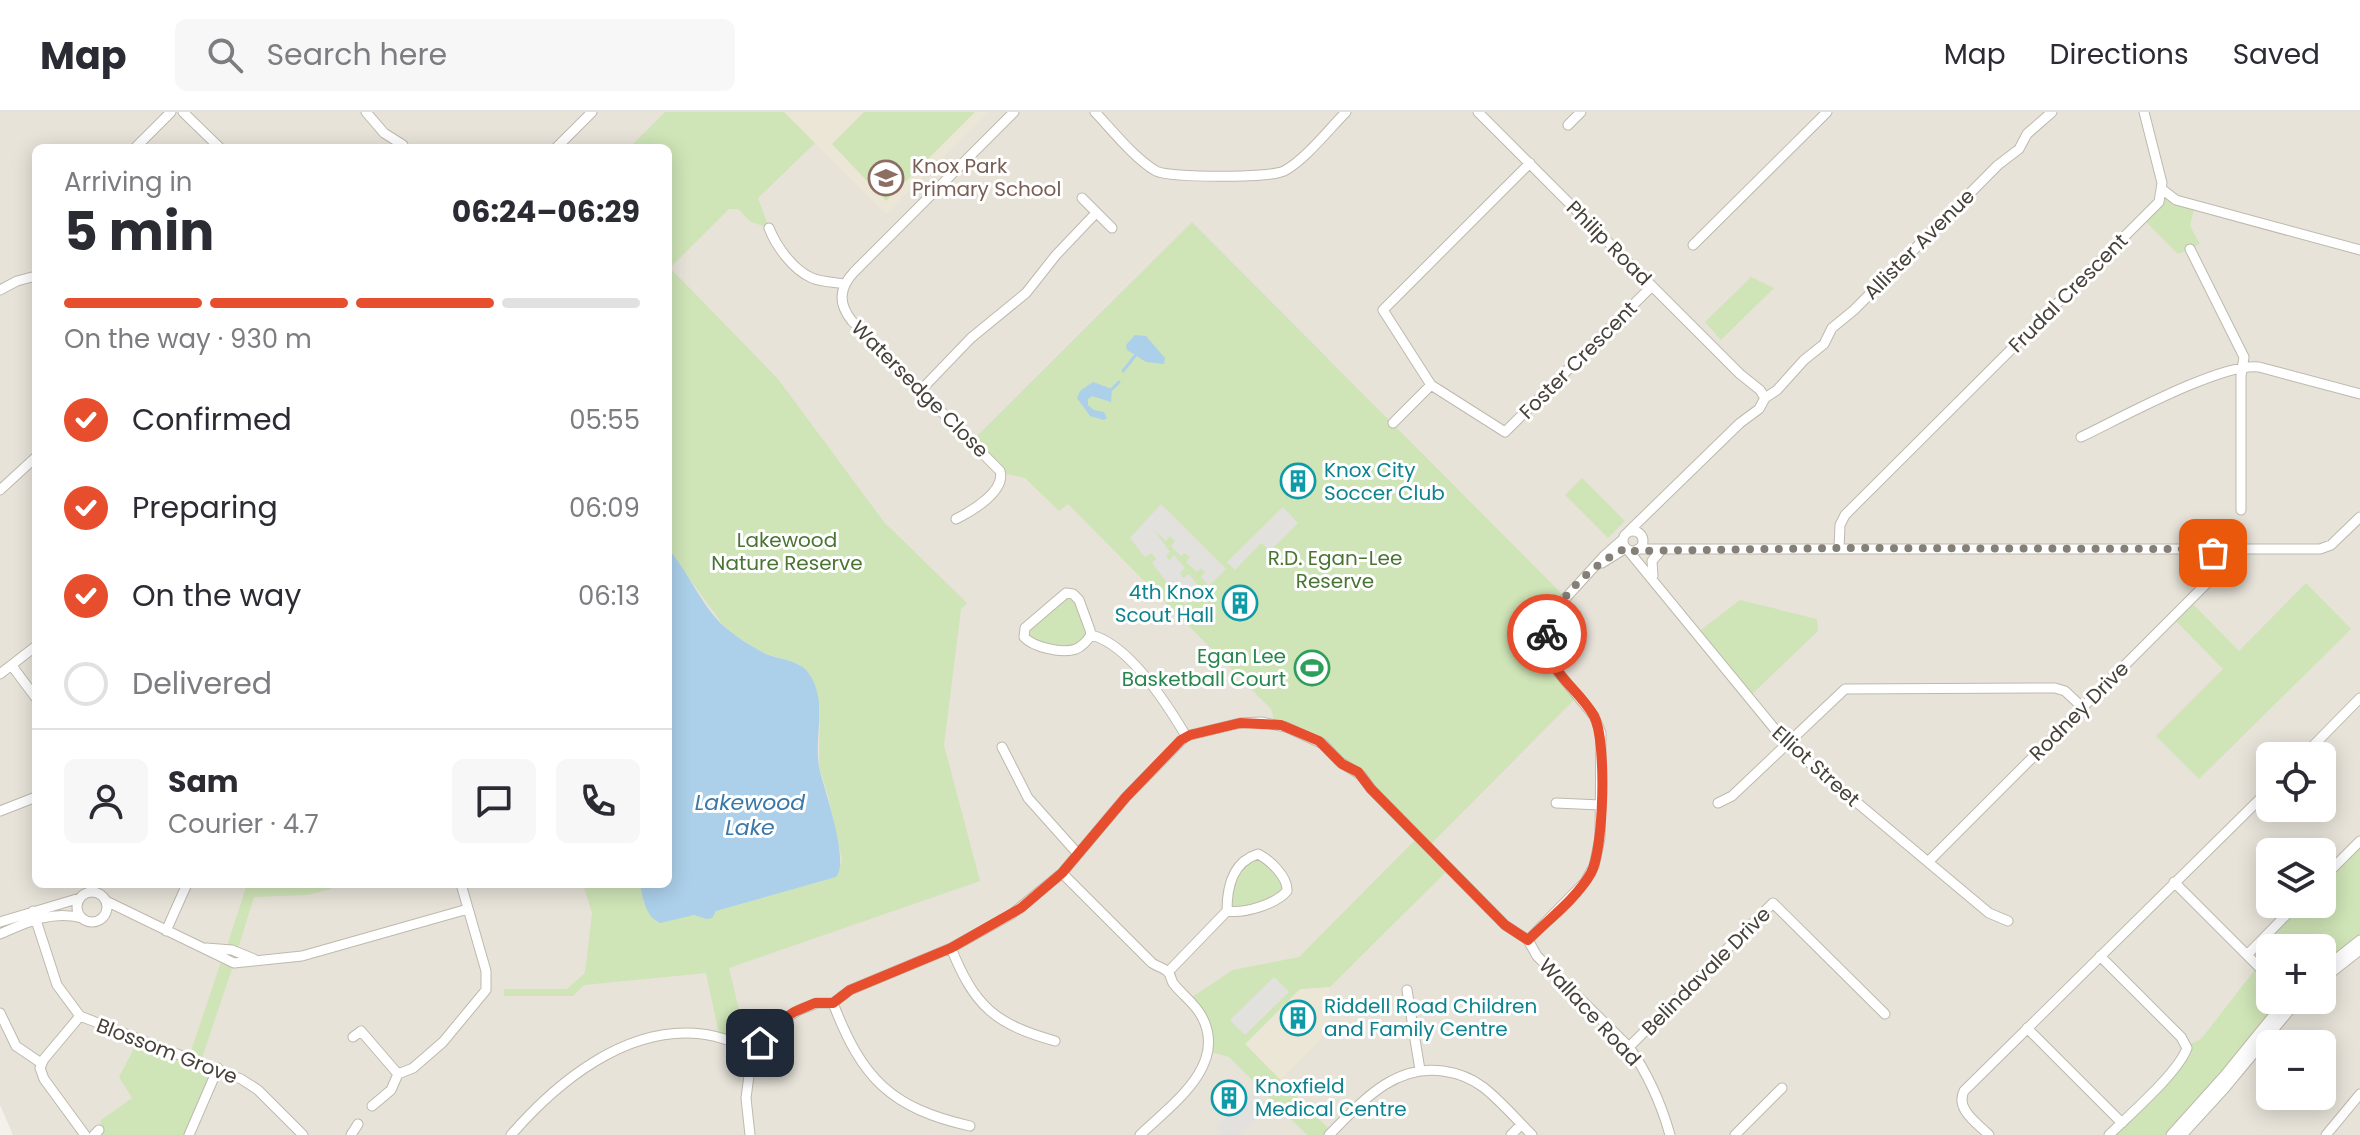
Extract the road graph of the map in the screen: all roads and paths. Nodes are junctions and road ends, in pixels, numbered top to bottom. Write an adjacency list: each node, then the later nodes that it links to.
1 (171, 112): 14 (street)
2 (183, 112): 15 (street)
3 (366, 112): 16 (street)
4 (592, 112): 17 (street)
5 (1014, 112): 28 (street)
6 (1095, 112): 7 (street)
7 (1346, 112)
8 (1478, 112): 18 (street, Philip Road)
9 (1581, 112): 13 (street)
10 (1827, 112): 24 (street)
11 (2052, 112): 35 (street, Allister Avenue)
12 (2144, 112): 19 (street)
13 (1568, 125)
14 (139, 144)
15 (216, 144)
16 (401, 144)
17 (560, 144)
18 (1530, 163): 29 (street, Philip Road); 32 (street, Foster Crescent)
19 (2163, 190): 26 (street); 45 (street, Frudal Crescent)
20 (1082, 198): 21 (street)
21 (1096, 213): 23 (street); 33 (street)
22 (769, 228): 28 (street)
23 (1112, 228)
24 (1693, 245)
25 (2190, 249): 31 (street)
26 (2360, 250)
27 (32, 277): 30 (street)
28 (844, 284): 33 (street, Watersedge Close)
29 (1652, 286): 32 (street, Foster Crescent); 35 (street, Philip Road)
30 (0, 290)
31 (2243, 366): 34 (street); 37 (street); 40 (street)
32 (1431, 385): 36 (street)
33 (921, 390): 43 (street, Watersedge Close)
34 (2360, 394)
35 (1762, 395): 41 (street, Allister Avenue)
36 (1393, 423)
37 (2081, 437)
38 (32, 461): 39 (street)
39 (0, 490)
40 (2241, 510)
41 (1652, 511): 44 (street, Allister Avenue); 44 (street, Allister Avenue)
42 (2360, 517): 47 (street)
43 (956, 519)
44 (1633, 544): 46 (street); 48 (street, Elliot Street); 64 (street)
45 (1839, 548): 46 (street); 47 (street)
46 (1660, 549): 48 (street)
47 (2213, 553): 55 (street, Rodney Drive)
48 (1654, 580): 58 (street, Elliot Street)
49 (1091, 635): 49 (street); 56 (street)
50 (32, 649): 51 (street)
51 (12, 666): 52 (street); 53 (street)
52 (0, 674)
53 (32, 693)
54 (2360, 698): 57 (street)
55 (2082, 707): 58 (street); 68 (street, Rodney Drive)
56 (1186, 736): 67 (street); 86 (street, Wallace Road)
57 (2317, 742)
58 (1787, 744): 62 (street); 68 (street, Elliot Street)
59 (1002, 747): 67 (street)
60 (32, 799): 65 (street)
61 (1556, 803): 64 (street)
62 (1718, 803)
63 (2256, 803): 71 (street)
64 (1600, 805): 86 (street)
65 (0, 811)
66 (2360, 841): 69 (street)
67 (1078, 854): 70 (street)
68 (1928, 862): 82 (street, Elliot Street)
69 (2336, 865)
70 (1062, 873): 88 (street); 95 (street)
71 (2174, 882): 90 (street); 91 (street)
72 (185, 888): 84 (street)
73 (462, 888): 75 (street)
74 (94, 892): 77 (street); 78 (street); 79 (street); 80 (street)
75 (468, 909): 84 (street); 111 (street)
76 (1227, 911): 76 (street); 95 (street)
77 (34, 915): 79 (street); 83 (street); 85 (street); 102 (street, Blossom Grove)
78 (135, 917): 80 (street); 84 (street)
79 (82, 918): 80 (street)
80 (103, 918)
81 (2283, 918): 90 (street)
82 (2008, 921)
83 (0, 922)
84 (166, 931)
85 (0, 934)
86 (1528, 940): 106 (street, Wallace Road)
87 (2360, 940): 92 (street)
88 (951, 948): 97 (street); 105 (street)
89 (2359, 953): 94 (street)
90 (2247, 955): 93 (street)
91 (2100, 956): 103 (street); 115 (street)
92 (2336, 959)
93 (2256, 964)
94 (2336, 970)
95 (1168, 972): 125 (street)
96 (1407, 990): 110 (street)
97 (833, 1003): 107 (street); 118 (street)
98 (0, 1013): 108 (street)
99 (1885, 1014): 106 (street, Belindavale Drive)
100 (2281, 1014): 133 (street)
101 (2283, 1014): 134 (street)
102 (80, 1016): 108 (street); 109 (street, Blossom Grove)
103 (2027, 1028): 115 (street); 131 (street)
104 (357, 1030): 111 (street)
105 (1055, 1041)
106 (1629, 1047): 129 (street, Wallace Road)
107 (755, 1052): 123 (street); 124 (street)
108 (41, 1063): 119 (street)
109 (218, 1068): 120 (street); 121 (street, Blossom Grove)
110 (1420, 1070): 117 (street); 126 (street)
111 (398, 1074): 114 (street)
112 (1782, 1088): 130 (street)
113 (2360, 1094): 135 (street)
114 (372, 1106)
115 (2122, 1123): 132 (street)
116 (358, 1124): 122 (street)
117 (1521, 1125): 127 (street); 128 (street)
118 (970, 1126)
119 (85, 1135)
120 (189, 1135)
121 (303, 1135)
122 (351, 1135)
123 (511, 1135)
124 (750, 1135)
125 (1140, 1135)
126 (1329, 1135)
127 (1511, 1135)
128 (1532, 1135)
129 (1670, 1135)
130 (1735, 1135)
131 (1989, 1135)
132 (2109, 1135)
133 (2171, 1135)
134 (2182, 1135)
135 (2326, 1135)

